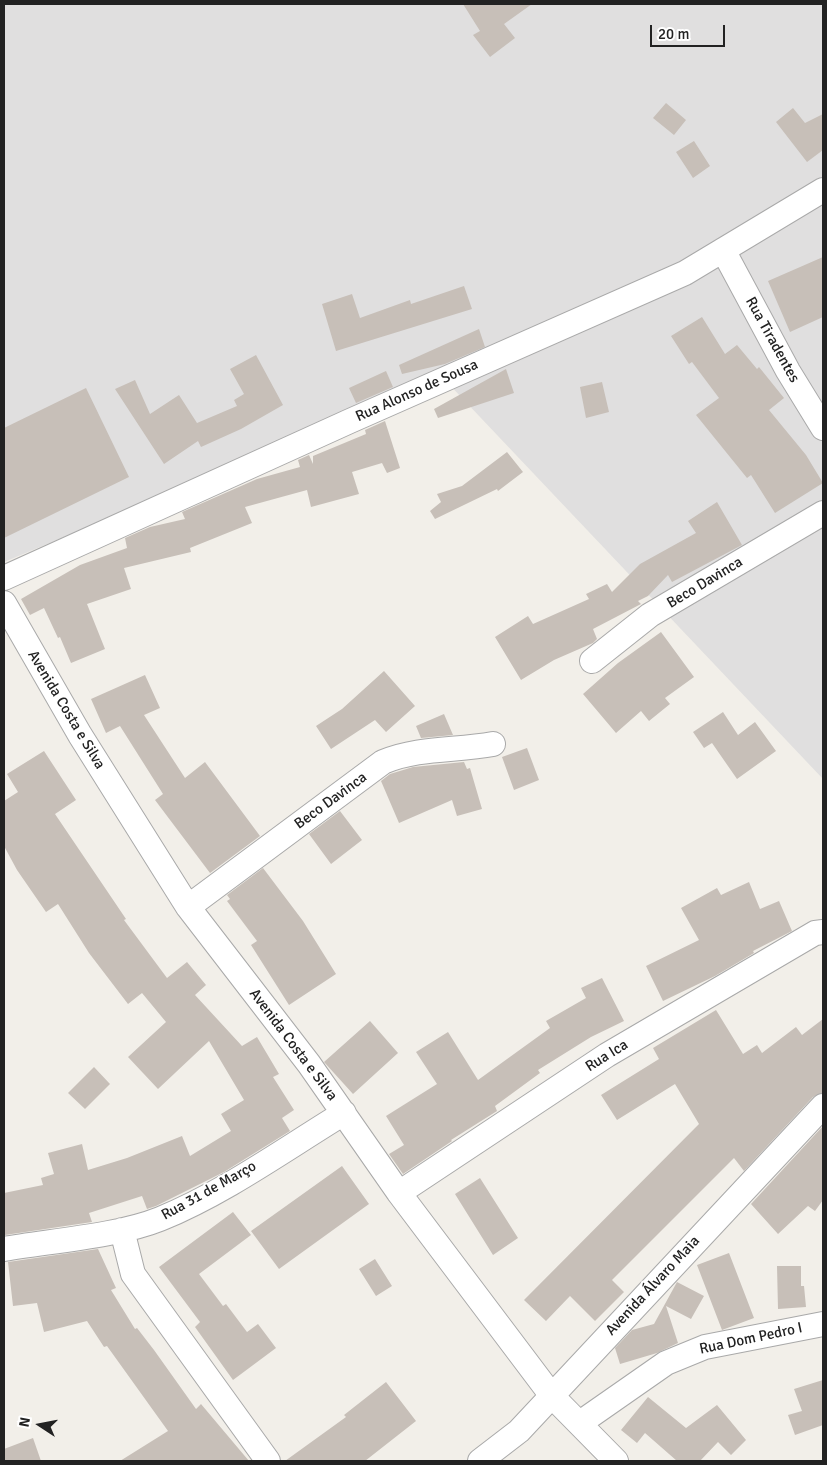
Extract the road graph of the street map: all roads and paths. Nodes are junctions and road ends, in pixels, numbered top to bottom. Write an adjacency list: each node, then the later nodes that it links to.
1 (823, 190): 2 (street, Rua Alonso de Sousa)
2 (723, 250): 3 (street, Rua Tiradentes); 5 (street, Rua Alonso de Sousa)
3 (823, 428)
4 (823, 513): 7 (street, Beco Davinca)
5 (4, 578)
6 (4, 603): 9 (street, Avenida Costa e Silva)
7 (592, 661)
8 (493, 744): 9 (street, Beco Davinca)
9 (188, 907): 12 (street, Avenida Costa e Silva)
10 (823, 932): 13 (street, Rua Ica)
11 (823, 1106): 17 (street, Avenida Álvaro Maia)
12 (344, 1113): 13 (street, Avenida Costa e Silva); 14 (street, Rua 31 de Março)
13 (398, 1193): 17 (street, Avenida Costa e Silva)
14 (122, 1230): 15 (street, Rua 31 de Março); 19 (street)
15 (4, 1249)
16 (823, 1324): 18 (street, Rua Dom Pedro I)
17 (552, 1396): 18 (street, Avenida Costa e Silva); 20 (street, Avenida Álvaro Maia)
18 (580, 1423): 21 (street, Avenida Costa e Silva)
19 (268, 1461)
20 (480, 1461)
21 (616, 1461)

